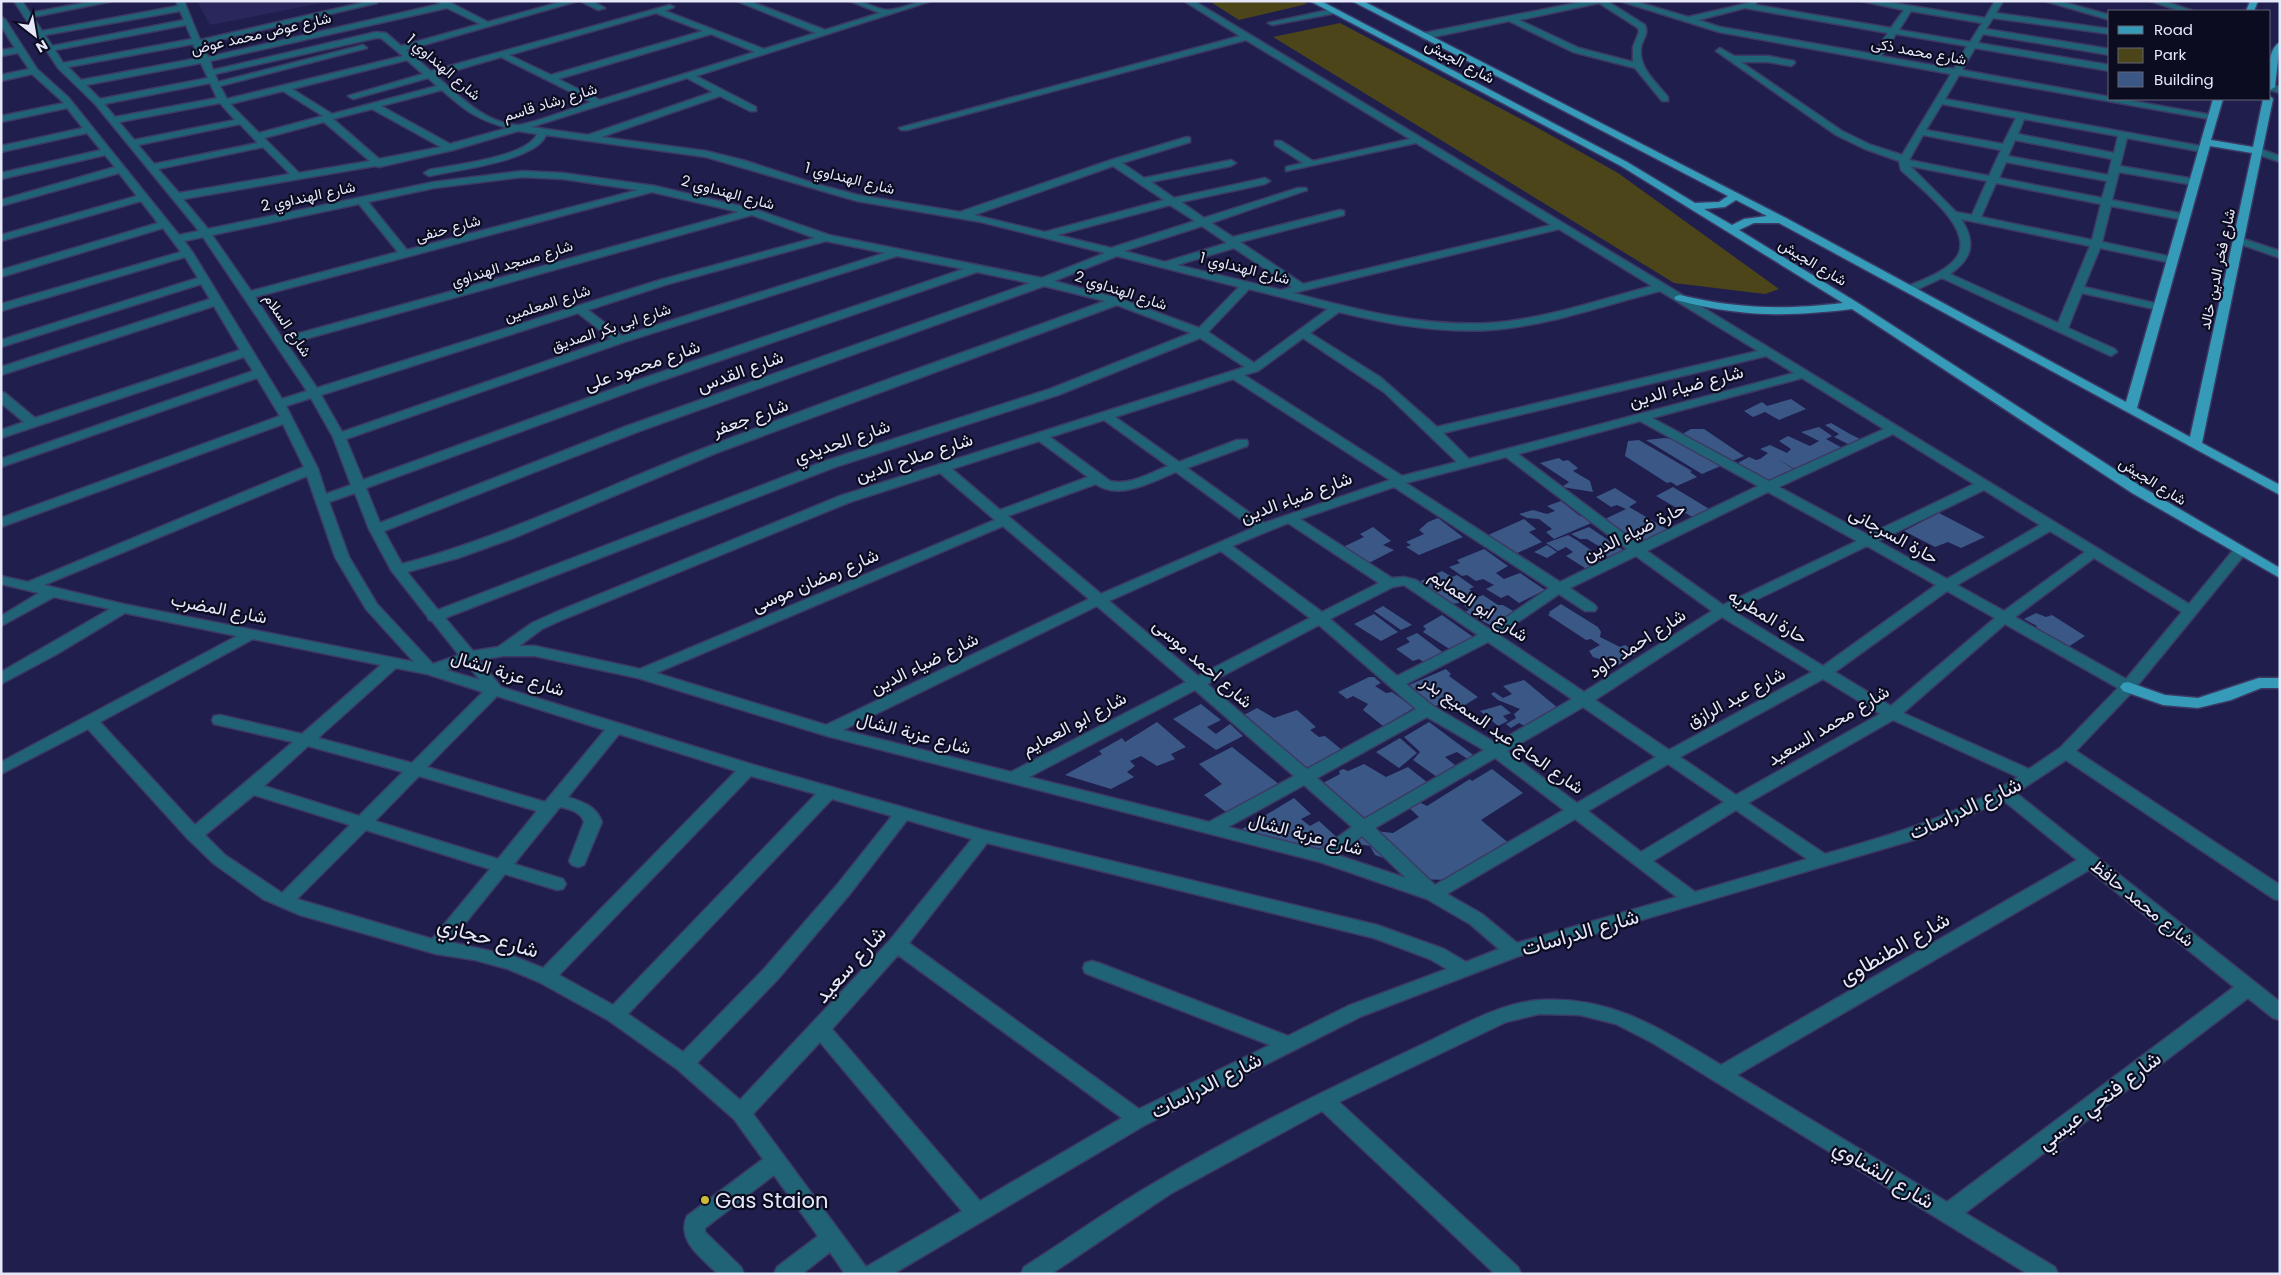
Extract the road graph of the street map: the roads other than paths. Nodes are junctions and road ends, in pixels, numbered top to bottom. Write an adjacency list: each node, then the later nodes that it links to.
1 (57, 1): 23 (street)
2 (109, 1): 23 (street)
3 (574, 1): 36 (street)
4 (584, 1): 24 (street)
5 (741, 1): 42 (street)
6 (854, 1): 29 (street)
7 (927, 1): 29 (street, شارع رشاد قاسم)
8 (1188, 1): 45 (street)
9 (1314, 1): 28 (main road, شارع الجيش)
10 (1356, 1): 44 (main road, شارع الجيش)
11 (1599, 1): 32 (street); 65 (street)
12 (1624, 1): 33 (street, شارع محمد ذكى)
13 (1764, 1): 21 (street)
14 (1865, 1): 25 (street)
15 (1999, 1): 31 (street)
16 (2049, 1): 30 (street)
17 (2160, 2): 26 (street)
18 (373, 3): 47 (street)
19 (444, 3): 36 (street); 62 (street, شارع عوض محمد عوض)
20 (182, 5): 34 (street); 43 (street)
21 (1745, 6): 33 (street); 40 (street)
22 (670, 7): 27 (street)
23 (22, 8): 43 (street, شارع السلام)
24 (601, 8)
25 (1909, 8): 31 (street); 40 (street)
26 (2186, 10)
27 (657, 11): 39 (street); 57 (street)
28 (1333, 11): 35 (street); 149 (main road, شارع الجيش)
29 (888, 14): 42 (street, شارع رشاد قاسم)
30 (2108, 17)
31 (1989, 18): 38 (street); 41 (street)
32 (1511, 19): 44 (street); 65 (street)
33 (1686, 20): 59 (street, شارع محمد ذكى)
34 (189, 22): 47 (street); 50 (street)
35 (1272, 23)
36 (488, 25): 51 (street)
37 (4, 29): 52 (street)
38 (1981, 31): 48 (street); 55 (street)
39 (710, 32): 54 (street); 73 (street)
40 (1894, 32): 48 (street); 59 (street)
41 (2108, 32)
42 (824, 33): 54 (street, شارع رشاد قاسم)
43 (39, 34): 50 (street, شارع السلام)
44 (1424, 36): 142 (main road, شارع الجيش)
45 (1247, 37): 99 (street); 108 (street)
46 (391, 41): 51 (street, شارع الهنداوي 1); 74 (street); 74 (street, شارع الهنداوي 1)
47 (197, 42): 62 (street); 64 (street)
48 (1973, 45): 66 (street); 68 (street)
49 (2280, 45): 60 (main road)
50 (50, 49): 64 (street, شارع السلام)
51 (400, 49): 58 (street, شارع الهنداوي 1)
52 (21, 50): 56 (street); 67 (street)
53 (1720, 51): 61 (street)
54 (764, 52): 70 (street, شارع رشاد قاسم)
55 (2108, 52)
56 (1, 53)
57 (503, 55): 71 (street); 73 (street)
58 (410, 57): 71 (street, شارع الهنداوي 1); 77 (street)
59 (1876, 57): 68 (street, شارع محمد ذكى)
60 (2272, 57): 69 (main road)
61 (1731, 59): 63 (street); 122 (street)
62 (204, 60): 74 (street); 75 (street, شارع عوض محمد عوض)
63 (1792, 64)
64 (61, 66): 75 (street, شارع السلام)
65 (1638, 66): 80 (street)
66 (2108, 68)
67 (34, 71): 72 (street); 89 (street)
68 (1957, 72): 81 (street, شارع محمد ذكى); 86 (street)
69 (2271, 72)
70 (688, 74): 78 (street); 88 (street, شارع رشاد قاسم)
71 (430, 76): 76 (street, شارع الهنداوي 1); 79 (street)
72 (1, 78)
73 (548, 79): 88 (street)
74 (212, 80): 85 (street); 87 (street)
75 (81, 83): 87 (street, شارع السلام)
76 (444, 87): 90 (street); 98 (street, شارع الهنداوي 1)
77 (284, 88): 85 (street); 93 (street)
78 (722, 92): 91 (street); 106 (street)
79 (353, 96)
80 (1665, 99)
81 (2108, 99)
82 (2112, 100): 94 (street, شارع محمد ذكى)
83 (2218, 100): 94 (main road)
84 (2268, 100): 116 (main road, شارع فخر الدين خالد)
85 (223, 101): 96 (street); 97 (street)
86 (1939, 101): 92 (street); 102 (street)
87 (98, 102): 96 (street, شارع السلام)
88 (597, 102): 98 (street, شارع رشاد قاسم)
89 (69, 105): 95 (street); 100 (street)
90 (374, 106): 93 (street); 113 (street)
91 (753, 109)
92 (2021, 116): 103 (street); 105 (street)
93 (328, 118): 104 (street); 125 (street)
94 (2212, 118): 112 (main road)
95 (1, 119)
96 (113, 120): 110 (street, شارع السلام)
97 (243, 121): 104 (street); 110 (street)
98 (518, 128): 101 (street, شارع الهنداوي 1); 113 (street, شارع رشاد قاسم)
99 (904, 128)
100 (89, 130): 115 (street); 117 (street)
101 (543, 131): 106 (street, شارع الهنداوي 1); 131 (street)
102 (1920, 132): 114 (street); 122 (street)
103 (2123, 135): 112 (street); 119 (street)
104 (258, 136): 111 (street)
105 (2012, 136): 114 (street); 119 (street)
106 (588, 138): 153 (street, شارع الهنداوي 1)
107 (1187, 140): 123 (street)
108 (1417, 140): 126 (street); 159 (street)
109 (1278, 143): 126 (street)
110 (132, 144): 127 (street, شارع السلام)
111 (266, 144): 127 (street); 133 (street)
112 (2205, 146): 116 (main road); 138 (main road)
113 (450, 148): 118 (street, شارع رشاد قاسم)
114 (2007, 148): 120 (street)
115 (1, 149)
116 (2257, 151): 121 (street); 166 (main road, شارع فخر الدين خالد)
117 (107, 152): 129 (street); 132 (street)
118 (422, 155): 125 (street, شارع رشاد قاسم); 131 (street)
119 (2118, 157): 128 (street)
120 (2002, 158): 134 (street); 135 (street)
121 (2280, 158)
122 (1904, 160): 134 (street); 152 (street)
123 (1114, 162): 136 (street); 153 (street)
124 (1231, 163): 136 (street)
125 (379, 164): 133 (street, شارع رشاد قاسم)
126 (1312, 164): 130 (street)
127 (152, 167): 144 (street, شارع السلام)
128 (2115, 168): 135 (street); 138 (street)
129 (120, 169): 143 (street); 148 (street)
130 (1290, 169)
131 (429, 173): 139 (street)
132 (1, 176)
133 (298, 177): 144 (street, شارع رشاد قاسم)
134 (1993, 179): 147 (street); 155 (street)
135 (2112, 179): 147 (street)
136 (1143, 181): 146 (street)
137 (1265, 181): 146 (street)
138 (2194, 182): 154 (main road)
139 (434, 185): 140 (street, شارع الهنداوي 2); 145 (street, شارع الهنداوي 2)
140 (655, 189): 150 (street, شارع الهنداوي 2); 172 (street, شارع حنفى)
141 (1302, 190): 157 (street, شارع القدس)
142 (1736, 196): 149 (main road); 156 (main road, شارع الجيش)
143 (144, 197): 158 (street); 163 (street)
144 (175, 197): 161 (street, شارع السلام)
145 (361, 200): 161 (street, شارع الهنداوي 2); 172 (street)
146 (1172, 201): 157 (street); 162 (street)
147 (2106, 202): 154 (street); 168 (street)
148 (1, 203)
149 (1694, 206): 160 (main road, شارع الجيش)
150 (753, 212): 164 (street, شارع الهنداوي 2); 200 (street, شارع مسجد الهنداوي)
151 (1340, 213): 167 (street)
152 (1952, 214): 155 (street); 178 (street)
153 (961, 216): 162 (street, شارع الهنداوي 1)
154 (2184, 217): 174 (main road)
155 (1975, 219): 168 (street)
156 (1782, 220): 160 (main road); 184 (main road, شارع الجيش)
157 (1203, 222): 167 (street); 169 (street, شارع القدس)
158 (166, 224): 165 (street); 177 (street)
159 (1560, 226): 182 (street); 183 (street)
160 (1733, 230): 191 (main road, شارع الجيش)
161 (206, 233): 165 (street, شارع الهنداوي 2); 187 (street, شارع السلام)
162 (1046, 235): 169 (street, شارع الهنداوي 1)
163 (1, 238)
164 (826, 238): 171 (street, شارع الهنداوي 2); 195 (street, شارع المعلمين)
165 (177, 239): 170 (street)
166 (2238, 240): 173 (street); 224 (main road, شارع فخر الدين خالد)
167 (1234, 243): 175 (street); 183 (street)
168 (2096, 244): 174 (street); 185 (street)
169 (1116, 251): 175 (street, شارع الهنداوي 1); 180 (street, شارع القدس)
170 (188, 253): 179 (street); 194 (street)
171 (894, 253): 176 (street, شارع الهنداوي 2); 199 (street, شارع ابى بكر الصديق)
172 (405, 254): 187 (street, شارع حنفى)
173 (2280, 255)
174 (2172, 260): 193 (main road)
175 (1167, 264): 181 (street, شارع الهنداوي 1)
176 (976, 269): 180 (street, شارع الهنداوي 2); 234 (street, شارع محمود على)
177 (1, 274)
178 (1942, 274): 184 (street); 196 (street)
179 (204, 280): 189 (street); 201 (street)
180 (1043, 282): 190 (street, شارع الهنداوي 2); 243 (street, شارع القدس)
181 (1248, 284): 186 (street, شارع الهنداوي 1); 197 (street, شارع الحديدي)
182 (1662, 287): 188 (street); 192 (street, شارع الهنداوي 1)
183 (1301, 288): 186 (street)
184 (1910, 289): 213 (main road, شارع الجيش)
185 (2078, 289): 193 (street); 196 (street)
186 (1283, 293): 192 (street, شارع الهنداوي 1)
187 (248, 295): 200 (street, شارع السلام)
188 (1680, 298): 191 (main road); 203 (street)
189 (217, 301): 202 (street); 206 (street)
190 (1117, 301): 197 (street, شارع الهنداوي 2); 249 (street, شارع جعفر)
191 (1854, 305): 247 (main road, شارع الجيش)
192 (1338, 307): 198 (street, شارع صلاح الدين)
193 (2159, 307): 213 (main road)
194 (1, 308)
195 (579, 308): 199 (street); 210 (street, شارع المعلمين)
196 (2062, 329): 204 (street)
197 (1201, 333): 205 (street, شارع الهنداوي 2); 262 (street, شارع الحديدي)
198 (1302, 333): 205 (street, شارع صلاح الدين); 219 (street)
199 (620, 340): 221 (street, شارع ابى بكر الصديق)
200 (279, 342): 210 (street, شارع السلام)
201 (1, 344)
202 (246, 352): 207 (street); 217 (street)
203 (1768, 352): 209 (street); 219 (street)
204 (2111, 352)
205 (1254, 368): 208 (street, شارع صلاح الدين)
206 (1, 371)
207 (259, 373): 212 (street); 226 (street)
208 (1234, 374): 214 (street, شارع صلاح الدين); 232 (street)
209 (1804, 374): 215 (street, شارع ضياء الدين); 218 (street)
210 (314, 393): 212 (street, شارع المعلمين); 221 (street, شارع السلام)
211 (1, 396): 217 (street)
212 (279, 404): 216 (street)
213 (2130, 409): 224 (main road, شارع الجيش)
214 (1105, 414): 222 (street, شارع صلاح الدين); 228 (street)
215 (1641, 417): 225 (street, شارع ضياء الدين); 235 (street, حارة السرجانى)
216 (287, 418): 230 (street); 240 (street)
217 (34, 423): 220 (street)
218 (1894, 429): 233 (street); 235 (street, حارة ضياء الدين)
219 (1433, 432): 227 (street)
220 (1, 434)
221 (338, 436): 234 (street, شارع السلام)
222 (1040, 436): 229 (street, شارع صلاح الدين); 231 (street)
223 (1242, 443): 228 (street)
224 (2195, 445): 236 (main road, شارع الجيش)
225 (1508, 452): 227 (street, شارع ضياء الدين); 246 (street, حارة المطريه)
226 (1, 463)
227 (1466, 463): 232 (street, شارع ضياء الدين)
228 (1178, 467): 231 (street); 242 (street)
229 (941, 468): 238 (street, شارع احمد موسى); 268 (street, شارع صلاح الدين)
230 (311, 469): 237 (street); 253 (street)
231 (1096, 479): 238 (street, شارع رمضان موسى)
232 (1397, 481): 239 (street, شارع ضياء الدين); 255 (street)
233 (1984, 485): 241 (street); 244 (street, شارع احمد داود)
234 (358, 486): 237 (street, شارع محمود على); 243 (street, شارع السلام)
235 (1767, 487): 244 (street, حارة السرجانى); 246 (street, حارة ضياء الدين)
236 (2280, 491)
237 (322, 500): 271 (street)
238 (1001, 518): 257 (street, شارع احمد موسى); 273 (street, شارع رمضان موسى)
239 (1289, 518): 242 (street, شارع ضياء الدين); 252 (street)
240 (1, 523)
241 (2050, 525): 248 (street); 254 (street, شارع عبد الرازق)
242 (1262, 528): 245 (street, شارع ضياء الدين)
243 (376, 529): 249 (street, شارع السلام)
244 (1868, 541): 254 (street, حارة السرجانى); 260 (street, شارع احمد داود)
245 (1222, 544): 257 (street, شارع ضياء الدين); 263 (street, شارع الحاج عبد السميع بدر)
246 (1638, 551): 255 (street, حارة ضياء الدين); 260 (street, حارة المطريه)
247 (2240, 551): 250 (main road, شارع الجيش); 261 (street, شارع الدراسات)
248 (2094, 552): 261 (street); 264 (street, شارع محمد السعيد)
249 (398, 570): 262 (street, شارع السلام)
250 (2280, 574)
251 (1, 580): 253 (street, شارع المضرب)
252 (1389, 583): 263 (street, شارع ابو العمايم); 267 (street, شارع ابو العمايم)
253 (30, 586): 256 (street, شارع المضرب)
254 (1945, 586): 264 (street, حارة السرجانى); 272 (street, شارع عبد الرازق)
255 (1558, 588): 259 (street); 267 (street, حارة ضياء الدين)
256 (53, 592): 258 (street, شارع المضرب); 265 (street)
257 (1099, 600): 275 (street, شارع احمد موسى); 286 (street, شارع ضياء الدين)
258 (123, 608): 266 (street, شارع المضرب); 274 (street)
259 (1590, 608)
260 (1722, 611): 272 (street, حارة المطريه); 280 (street, شارع احمد داود)
261 (2190, 611): 278 (street, شارع الدراسات)
262 (434, 617): 269 (street, شارع السلام)
263 (1320, 618): 275 (street, شارع ابو العمايم); 276 (street, شارع الحاج عبد السميع بدر)
264 (2004, 618): 278 (street, حارة السرجانى); 282 (street, شارع محمد السعيد)
265 (1, 622)
266 (251, 634): 270 (street, شارع المضرب); 284 (street)
267 (1489, 635): 276 (street, حارة ضياء الدين); 280 (street, شارع ابو العمايم)
268 (503, 651): 269 (street, شارع عزبة الشال); 273 (street, شارع عزبة الشال)
269 (468, 657): 271 (street, شارع عزبة الشال); 279 (street, شارع السلام)
270 (392, 663): 271 (street, شارع المضرب); 287 (street)
271 (430, 670): 279 (street, شارع عزبة الشال)
272 (1825, 672): 282 (street, حارة المطريه); 290 (street, شارع عبد الرازق)
273 (641, 674): 286 (street, شارع عزبة الشال)
274 (1, 679)
275 (1196, 682): 295 (street, شارع ابو العمايم); 296 (street, شارع احمد موسى)
276 (1397, 682): 281 (street, شارع الحاج عبد السميع بدر)
277 (2280, 683): 278 (main road)
278 (2128, 687): 289 (street, شارع الدراسات)
279 (495, 689): 285 (street, شارع عزبة الشال); 291 (street)
280 (1583, 700): 288 (street, شارع احمد داود); 290 (street, شارع ابو العمايم)
281 (1427, 710): 288 (street, شارع الحاج عبد السميع بدر); 296 (street)
282 (1892, 714): 294 (street, حارة المطريه); 300 (street, شارع محمد السعيد)
283 (220, 720): 287 (street)
284 (90, 721): 292 (street); 307 (street, شارع حجازي)
285 (616, 727): 293 (street, شارع عزبة الشال); 301 (street)
286 (828, 731): 295 (street, شارع عزبة الشال)
287 (307, 738): 291 (street); 297 (street)
288 (1498, 751): 302 (street, شارع الحاج عبد السميع بدر); 305 (street, شارع احمد داود)
289 (2066, 752): 294 (street, شارع الدراسات); 317 (street)
290 (1668, 757): 300 (street, شارع ابو العمايم); 302 (street, شارع عبد الرازق)
291 (416, 768): 301 (street); 304 (street)
292 (1, 769)
293 (748, 769): 298 (street, شارع عزبة الشال); 325 (street)
294 (2031, 776): 299 (street, شارع الدراسات)
295 (1011, 779): 306 (street, شارع عزبة الشال)
296 (1305, 779): 305 (street, شارع احمد موسى); 306 (street)
297 (251, 788): 304 (street); 307 (street)
298 (830, 791): 303 (street, شارع عزبة الشال); 328 (street)
299 (2005, 793): 311 (street, شارع الدراسات); 313 (street, شارع محمد حافظ)
300 (1735, 803): 310 (street, شارع محمد السعيد); 311 (street, شارع ابو العمايم)
301 (553, 805): 312 (street); 314 (street)
302 (1576, 810): 310 (street, شارع الحاج عبد السميع بدر); 316 (street, شارع عبد الرازق)
303 (903, 812): 308 (street, شارع عزبة الشال); 331 (street)
304 (362, 823): 314 (street); 319 (street)
305 (1363, 827): 309 (street, شارع احمد داود); 316 (street, شارع احمد موسى)
306 (1210, 830): 309 (street, شارع عزبة الشال)
307 (194, 835): 319 (street, شارع حجازي)
308 (983, 836): 320 (street, شارع سعيد); 324 (street, شارع عزبة الشال)
309 (1323, 857): 316 (street, شارع عزبة الشال)
310 (1641, 860): 318 (street, شارع الحاج عبد السميع بدر)
311 (1821, 860): 318 (street, شارع الدراسات)
312 (578, 861)
313 (2090, 861): 326 (street, شارع محمد حافظ); 332 (street, شارع الطنطاوى)
314 (502, 866): 315 (street); 321 (street)
315 (557, 884)
316 (1433, 894): 322 (street, شارع عزبة الشال)
317 (2280, 894)
318 (1692, 899): 322 (street, شارع الدراسات)
319 (285, 901): 321 (street, شارع حجازي)
320 (898, 945): 329 (street, شارع سعيد); 335 (street)
321 (436, 947): 325 (street, شارع حجازي)
322 (1514, 951): 324 (street, شارع الدراسات)
323 (1092, 968): 330 (street)
324 (1464, 970): 330 (street, شارع الدراسات)
325 (546, 977): 328 (street, شارع حجازي)
326 (2248, 987): 327 (street, شارع محمد حافظ); 338 (street, شارع فتحي عيسي)
327 (2280, 1013)
328 (615, 1015): 331 (street, شارع حجازي)
329 (820, 1030): 334 (street, شارع سعيد); 337 (street)
330 (1288, 1044): 335 (street, شارع الدراسات)
331 (684, 1063): 334 (street, شارع حجازي)
332 (1721, 1075): 333 (street); 338 (street, شارع الشناوي)
333 (1324, 1100): 344 (street); 345 (street)
334 (740, 1113): 336 (street, شارع حجازي)
335 (1138, 1120): 337 (street, شارع الدراسات)
336 (776, 1161): 339 (street, شارع حجازي); 340 (street)
337 (977, 1213): 343 (street, شارع الدراسات)
338 (1949, 1213): 346 (street, شارع الشناوي)
339 (832, 1238): 341 (street); 342 (street, شارع حجازي)
340 (733, 1274)
341 (785, 1274)
342 (858, 1274)
343 (873, 1274)
344 (1032, 1274)
345 (1510, 1274)
346 (2047, 1274)

